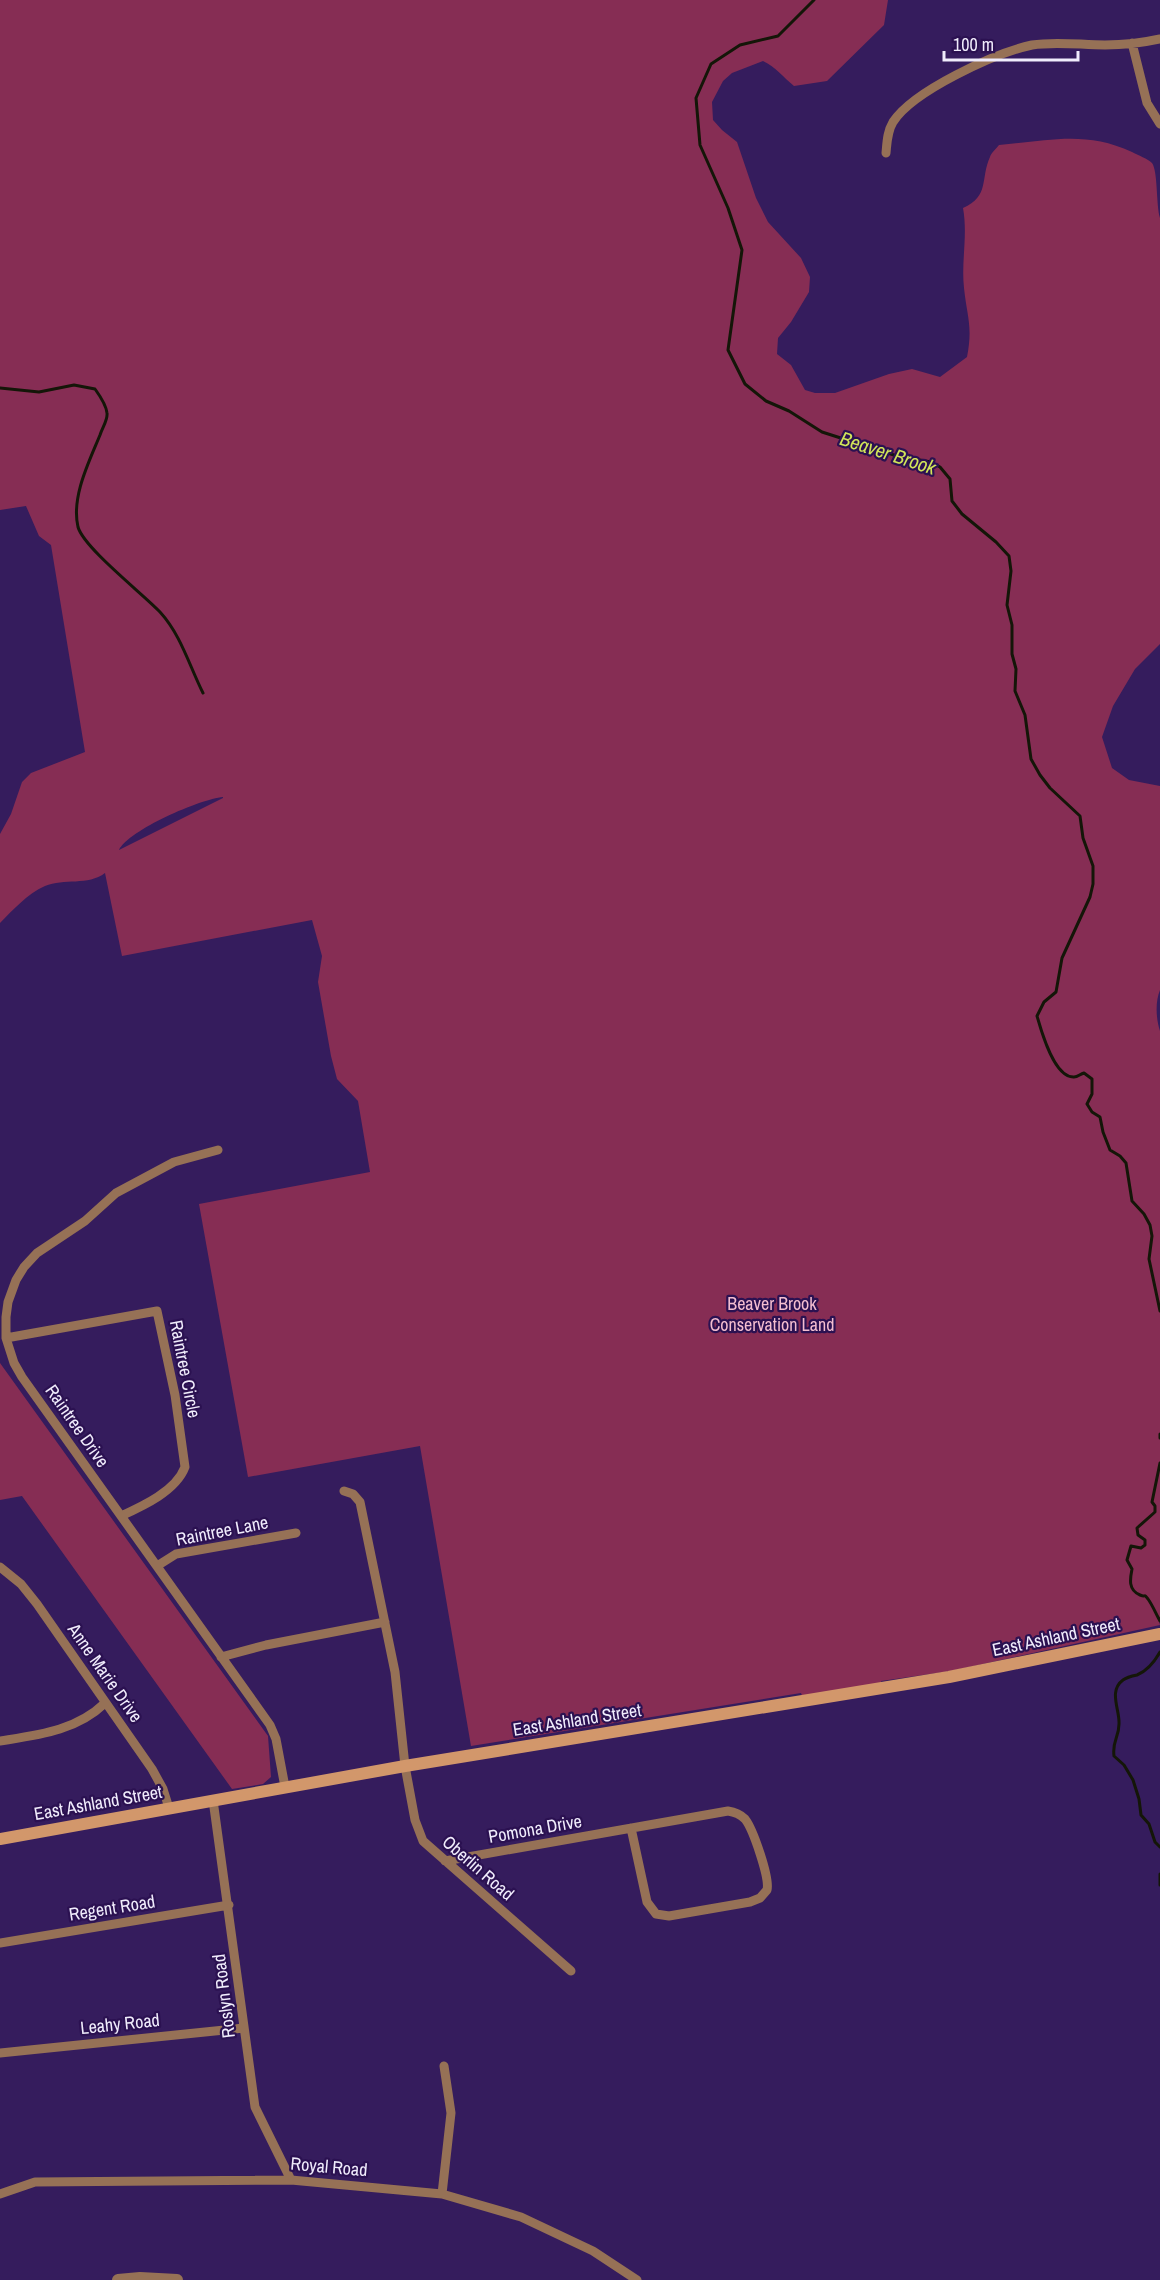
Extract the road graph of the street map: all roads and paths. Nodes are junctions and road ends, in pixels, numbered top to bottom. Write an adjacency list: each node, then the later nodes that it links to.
1 (1160, 39): 2 (street)
2 (1132, 44): 3 (street); 4 (street)
3 (1160, 124)
4 (886, 153)
5 (218, 1150): 6 (street, Raintree Drive)
6 (6, 1338): 8 (street, Raintree Drive); 8 (street, Raintree Circle)
7 (344, 1491): 12 (street, Oberlin Road)
8 (121, 1516): 10 (street, Raintree Drive)
9 (296, 1533): 10 (street, Raintree Lane)
10 (157, 1566): 14 (street, Raintree Drive)
11 (0, 1567): 15 (street, Anne Marie Drive)
12 (385, 1623): 14 (street); 17 (street, Oberlin Road)
13 (1159, 1634): 17 (main road, East Ashland Street)
14 (221, 1657): 18 (street, Raintree Drive)
15 (105, 1703): 16 (street); 20 (street, Anne Marie Drive)
16 (0, 1741)
17 (405, 1766): 18 (main road, East Ashland Street); 23 (street, Oberlin Road)
18 (285, 1787): 19 (main road, East Ashland Street)
19 (213, 1800): 20 (main road, East Ashland Street); 24 (street, Roslyn Road)
20 (169, 1808): 22 (main road, East Ashland Street)
21 (631, 1828): 21 (street, Pomona Drive); 23 (street, Pomona Drive)
22 (0, 1839)
23 (445, 1861): 26 (street, Oberlin Road)
24 (229, 1905): 25 (street, Regent Road); 27 (street, Roslyn Road)
25 (0, 1943)
26 (571, 1971)
27 (244, 2028): 28 (street, Leahy Road); 30 (street, Roslyn Road)
28 (0, 2053)
29 (444, 2066): 32 (street)
30 (291, 2180): 31 (street, Royal Road); 32 (street, Royal Road)
31 (0, 2194)
32 (442, 2194): 35 (street, Royal Road)
33 (118, 2280): 34 (street)
34 (177, 2280)
35 (637, 2280)

